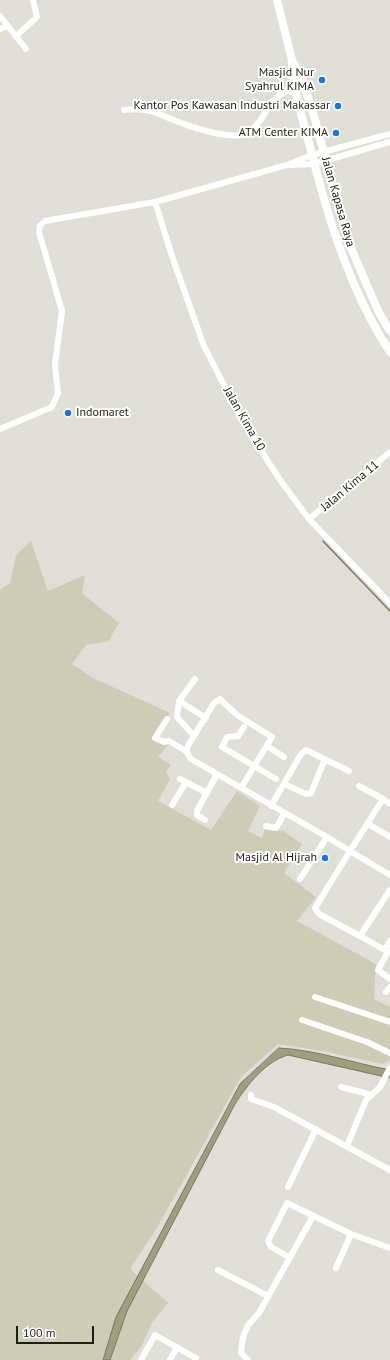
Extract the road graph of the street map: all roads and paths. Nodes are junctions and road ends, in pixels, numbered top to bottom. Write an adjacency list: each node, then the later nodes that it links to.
1 (33, 0): 6 (street)
2 (277, 0): 8 (main road, Jalan Kapasa Raya)
3 (0, 16): 4 (street)
4 (8, 26): 5 (street); 6 (street)
5 (0, 29)
6 (16, 36): 7 (street)
7 (26, 49)
8 (292, 60): 9 (main road); 15 (main road, Jalan Kapasa Raya)
9 (294, 81): 10 (street); 11 (main road)
10 (288, 90): 11 (street); 12 (street)
11 (296, 94): 16 (main road)
12 (124, 110)
13 (390, 134): 15 (street)
14 (390, 142): 17 (street)
15 (324, 151): 16 (street); 17 (main road, Jalan Kapasa Raya)
16 (312, 155): 18 (main road); 19 (street)
17 (327, 161): 18 (street); 21 (main road, Jalan Kapasa Raya)
18 (314, 164): 19 (street); 22 (main road)
19 (287, 165): 20 (street)
20 (155, 202): 23 (street); 25 (street, Jalan Kima 10)
21 (390, 331)
22 (390, 352)
23 (0, 430)
24 (390, 452): 25 (street, Jalan Kima 11)
25 (309, 519): 26 (street, Jalan Kima 10)
26 (390, 603)
27 (195, 679): 28 (street)
28 (179, 701): 29 (street); 32 (street)
29 (206, 718): 32 (street); 33 (street)
30 (167, 719): 34 (street)
31 (244, 727): 37 (street)
32 (194, 736): 34 (street)
33 (267, 746): 35 (street); 37 (street)
34 (186, 751): 39 (street)
35 (284, 757)
36 (325, 759): 38 (street); 41 (street); 41 (street)
37 (255, 766): 40 (street); 43 (street)
38 (349, 770)
39 (217, 774): 43 (street); 44 (street)
40 (276, 780)
41 (284, 784): 48 (street)
42 (359, 786): 45 (street)
43 (241, 788): 48 (street)
44 (207, 793): 47 (street); 50 (street)
45 (383, 799): 46 (street); 51 (street)
46 (390, 804)
47 (172, 805)
48 (271, 806): 49 (street)
49 (284, 814): 52 (street); 54 (street)
50 (205, 820)
51 (368, 824): 53 (street); 55 (street)
52 (266, 826)
53 (390, 837)
54 (327, 838): 55 (street); 57 (street)
55 (350, 851): 56 (street); 59 (street)
56 (390, 875)
57 (300, 879)
58 (390, 890): 59 (street)
59 (360, 936): 61 (street)
60 (390, 941): 61 (street)
61 (388, 952): 62 (street)
62 (390, 979)
63 (315, 996): 65 (street)
64 (302, 1020): 66 (street)
65 (390, 1022)
66 (389, 1051)
67 (389, 1069): 70 (street)
68 (340, 1086): 70 (street)
69 (251, 1095): 71 (street)
70 (372, 1095): 72 (street)
71 (316, 1128): 72 (street); 74 (street)
72 (347, 1146): 73 (street)
73 (390, 1170)
74 (288, 1187)
75 (313, 1216): 76 (street); 78 (street); 78 (street)
76 (351, 1234): 77 (street); 79 (street)
77 (389, 1247)
78 (289, 1256): 81 (street)
79 (336, 1268)
80 (218, 1270): 81 (street)
81 (268, 1296): 86 (street)
82 (177, 1347): 83 (street); 84 (street); 85 (street)
83 (141, 1360)
84 (170, 1360)
85 (195, 1360)
86 (248, 1360)

